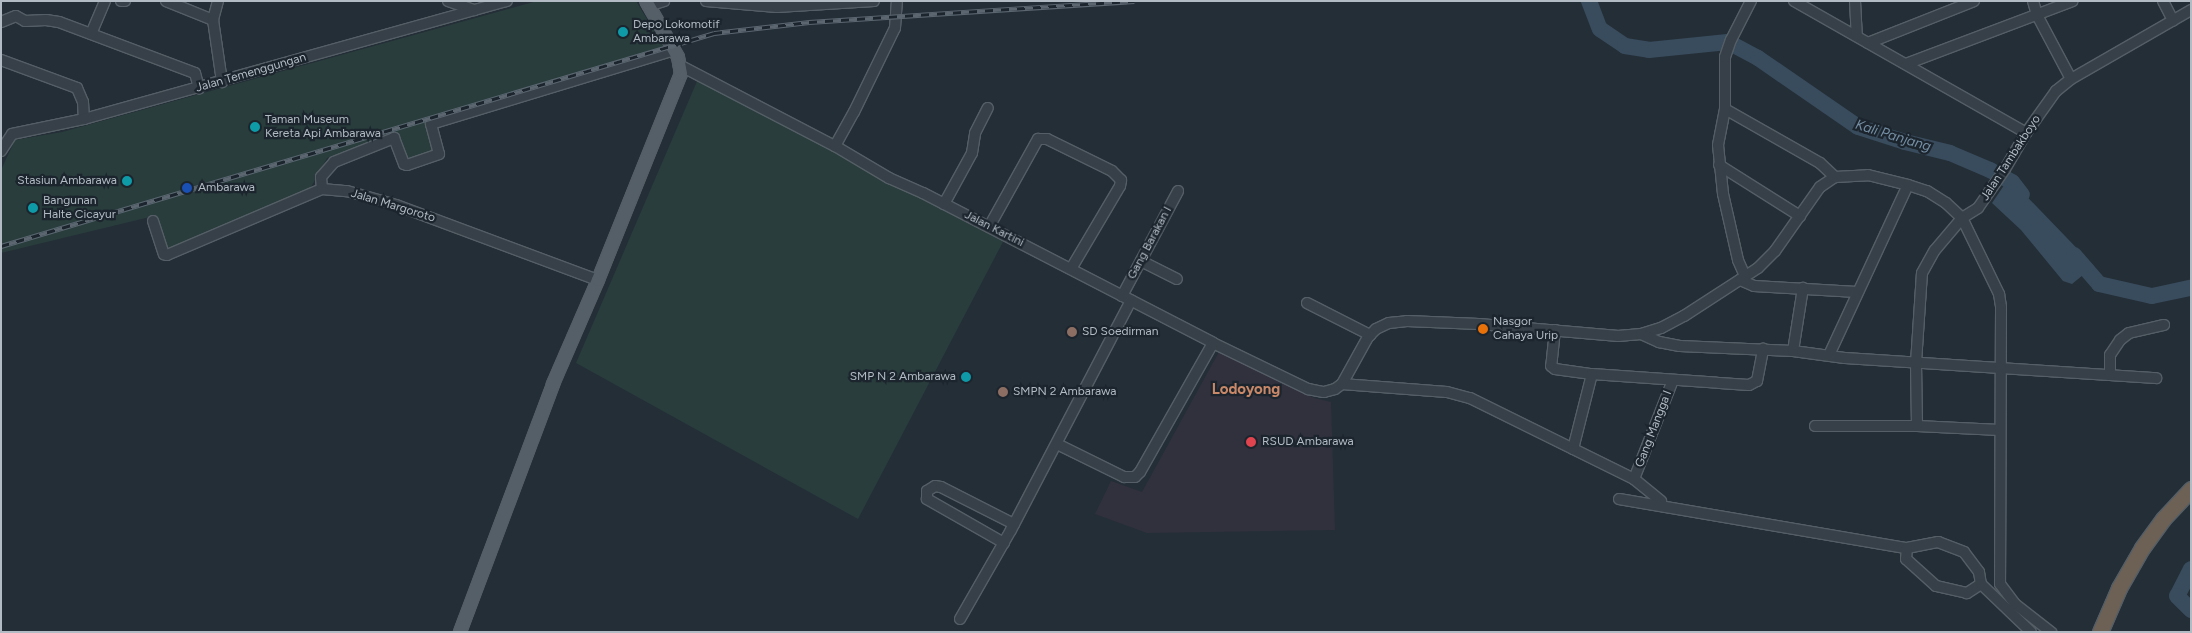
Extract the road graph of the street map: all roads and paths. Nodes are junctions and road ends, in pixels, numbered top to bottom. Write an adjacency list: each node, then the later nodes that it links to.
1 (105, 1): 26 (street)
2 (121, 1): 3 (street)
3 (125, 1)
4 (166, 1): 23 (street)
5 (218, 1): 23 (street)
6 (448, 1): 20 (street)
7 (507, 1): 20 (street, Jalan Temenggungan)
8 (664, 1): 19 (street)
9 (706, 1): 10 (street)
10 (874, 1)
11 (897, 1): 41 (street)
12 (1752, 1): 37 (street)
13 (1794, 1): 27 (street)
14 (1855, 1): 27 (street)
15 (1974, 1): 28 (street)
16 (2033, 1): 22 (street)
17 (2073, 1): 22 (street)
18 (2163, 1): 24 (street)
19 (647, 4): 29 (main road)
20 (474, 10): 34 (street, Jalan Temenggungan)
21 (2189, 12): 24 (street, Jalan Tambakboyo)
22 (2037, 15): 31 (street); 33 (street)
23 (213, 20): 34 (street)
24 (2173, 21): 33 (street, Jalan Tambakboyo)
25 (1, 22): 26 (street)
26 (91, 34): 35 (street)
27 (1857, 36): 28 (street)
28 (1868, 44): 31 (street)
29 (671, 45): 32 (main road); 46 (street)
30 (1, 60): 38 (street)
31 (1906, 64): 39 (street)
32 (681, 66): 41 (street, Jalan Kartini); 57 (main road)
33 (2071, 79): 39 (street, Jalan Tambakboyo)
34 (222, 82): 35 (street, Jalan Temenggungan)
35 (199, 88): 38 (street, Jalan Temenggungan)
36 (988, 108): 48 (street)
37 (1725, 109): 43 (street); 44 (street)
38 (84, 120): 40 (street, Jalan Temenggungan)
39 (2026, 133): 50 (street, Jalan Tambakboyo)
40 (5, 134): 42 (street, Jalan Temenggungan)
41 (835, 146): 48 (street, Jalan Kartini)
42 (1, 151)
43 (1720, 165): 49 (street); 55 (street)
44 (1835, 176): 45 (street); 49 (street)
45 (1908, 185): 50 (street); 59 (street)
46 (322, 189): 51 (street, Jalan Margoroto); 57 (street, Jalan Margoroto)
47 (1178, 191): 53 (street, Gang Barakan I)
48 (944, 204): 52 (street, Jalan Kartini)
49 (1800, 216): 55 (street)
50 (1962, 218): 70 (street, Jalan Tambakboyo); 71 (street)
51 (153, 221)
52 (989, 227): 54 (street, Jalan Kartini); 54 (street)
53 (1141, 261): 56 (street); 60 (street, Gang Barakan I)
54 (1071, 269): 60 (street, Jalan Kartini)
55 (1743, 278): 58 (street); 65 (street)
56 (1177, 279)
57 (598, 280): 92 (main road)
58 (1803, 288): 59 (street); 68 (street)
59 (1857, 292): 69 (street)
60 (1126, 298): 66 (street, Jalan Kartini); 80 (street, Gang Barakan I)
61 (1307, 303): 64 (street)
62 (2164, 325): 73 (street)
63 (1555, 330): 64 (street); 65 (street); 72 (street)
64 (1370, 334): 76 (street)
65 (1641, 334): 67 (street)
66 (1213, 343): 76 (street, Jalan Kartini); 80 (street)
67 (1764, 349): 68 (street); 75 (street)
68 (1793, 351): 69 (street)
69 (1829, 355): 70 (street)
70 (1916, 363): 71 (street); 78 (street, Jalan Tambakboyo)
71 (2002, 366): 73 (street); 79 (street)
72 (1592, 374): 75 (street); 81 (street)
73 (2110, 375): 74 (street)
74 (2156, 378)
75 (1673, 380): 82 (street, Gang Mangga I)
76 (1342, 384): 81 (street)
77 (1815, 426): 78 (street)
78 (1917, 426): 79 (street)
79 (2000, 430): 94 (street)
80 (1057, 444): 86 (street, Gang Barakan I)
81 (1573, 449): 82 (street)
82 (1634, 479): 85 (street)
83 (2191, 488): 91 (highway)
84 (1619, 499): 88 (street)
85 (1661, 501)
86 (1014, 524): 87 (street, Gang Barakan I); 87 (street)
87 (1004, 543): 90 (street, Gang Barakan I)
88 (1907, 548): 89 (street); 89 (street)
89 (1981, 584): 93 (street)
90 (960, 619)
91 (2103, 628)
92 (460, 632)
93 (2031, 632)
94 (2051, 632)

